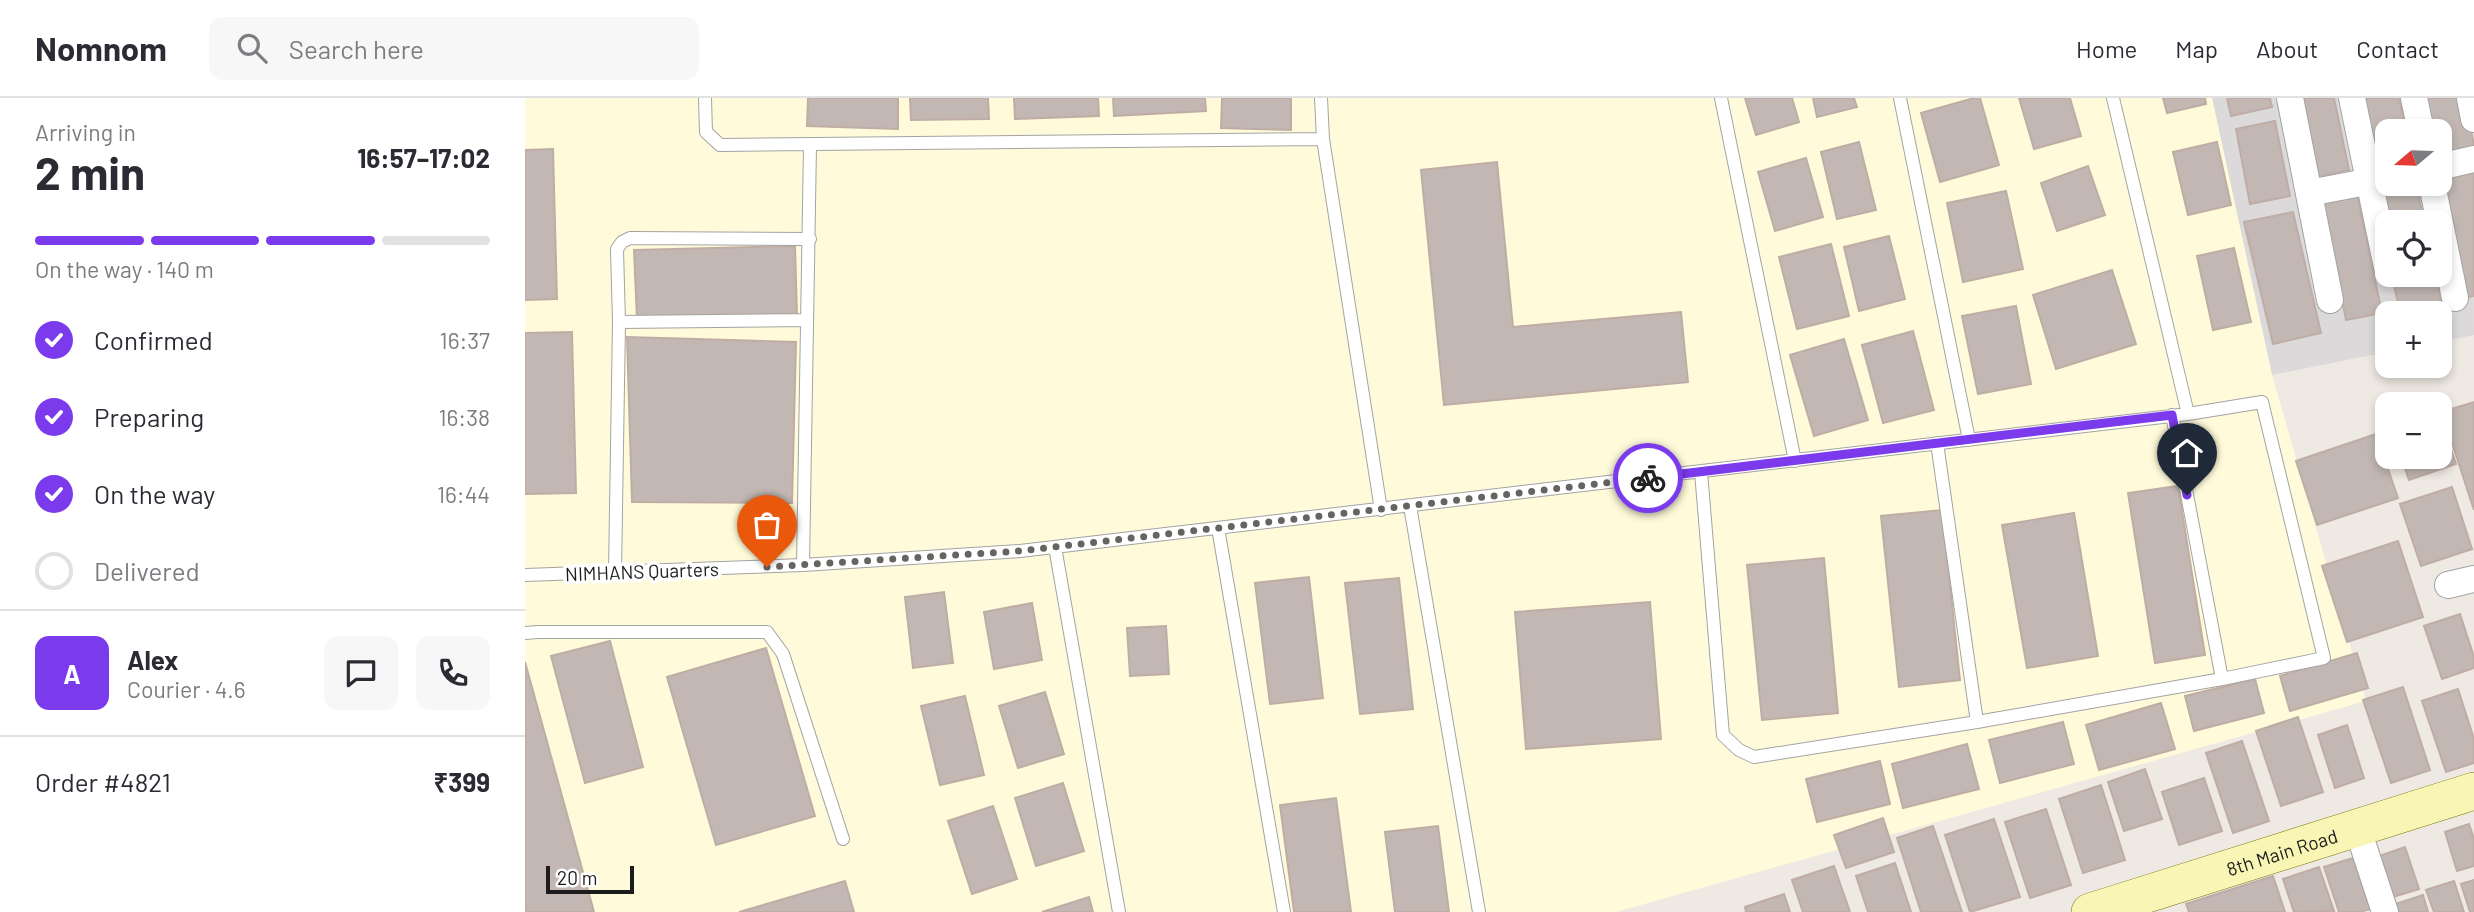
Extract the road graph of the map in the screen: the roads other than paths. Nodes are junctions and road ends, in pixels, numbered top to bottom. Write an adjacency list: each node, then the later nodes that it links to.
1 (705, 98): 13 (lane)
2 (1321, 98): 12 (lane)
3 (1721, 98): 29 (lane)
4 (1900, 98): 27 (lane)
5 (2113, 98): 25 (lane)
6 (2290, 98): 18 (street)
7 (2352, 98): 16 (street)
8 (2414, 98): 10 (street)
9 (2470, 98): 11 (street)
10 (2418, 119)
11 (2474, 119)
12 (1323, 139): 13 (lane); 32 (lane)
13 (810, 146): 20 (lane)
14 (2474, 159): 15 (street)
15 (2452, 164)
16 (2375, 171)
17 (2375, 181): 18 (street)
18 (2309, 193): 22 (street)
19 (2434, 196): 21 (street)
20 (810, 239): 23 (lane); 24 (lane)
21 (2455, 298)
22 (2330, 300)
23 (807, 320): 24 (lane); 35 (lane)
24 (619, 322): 36 (lane)
25 (2188, 414): 26 (lane, NIMHANS Quarters); 41 (lane, NIMHANS Quarters)
26 (2172, 415): 27 (lane, NIMHANS Quarters); 41 (lane)
27 (1969, 440): 28 (lane, NIMHANS Quarters)
28 (1937, 443): 29 (lane, NIMHANS Quarters); 42 (lane)
29 (1795, 461): 30 (lane, NIMHANS Quarters)
30 (1701, 472): 31 (lane, NIMHANS Quarters); 42 (lane)
31 (1410, 506): 32 (lane, NIMHANS Quarters); 48 (lane)
32 (1381, 510): 33 (lane, NIMHANS Quarters)
33 (1219, 528): 34 (lane, NIMHANS Quarters); 47 (lane)
34 (1055, 547): 35 (lane, NIMHANS Quarters); 46 (lane)
35 (803, 565): 36 (lane, NIMHANS Quarters)
36 (615, 572): 37 (lane, NIMHANS Quarters)
37 (525, 575)
38 (2474, 579): 39 (street)
39 (2448, 585)
40 (525, 634): 45 (lane)
41 (2222, 679): 42 (lane)
42 (1977, 722)
43 (2474, 792): 44 (street, 8th Main Road)
44 (2358, 830): 49 (street, 8th Main Road); 50 (street)
45 (843, 839)
46 (1119, 912)
47 (1285, 912)
48 (1479, 912)
49 (2092, 912)
50 (2385, 912)

